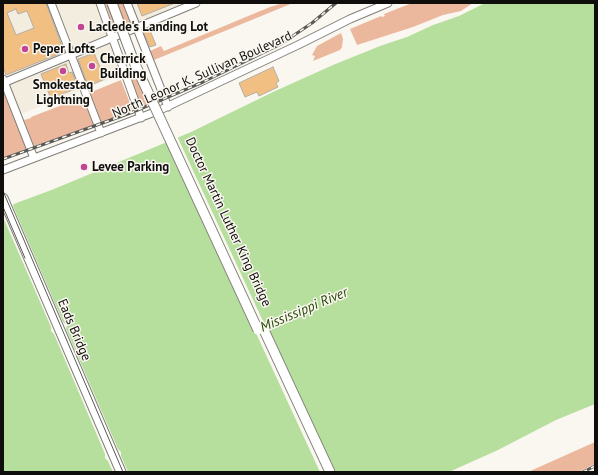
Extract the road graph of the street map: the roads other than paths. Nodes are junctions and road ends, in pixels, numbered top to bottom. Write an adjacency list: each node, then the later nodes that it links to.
1 (51, 3): 11 (street)
2 (100, 3): 10 (street)
3 (112, 3): 22 (main road, Doctor Martin Luther King Bridge, bridge)
4 (117, 3): 23 (main road, Doctor Martin Luther King Bridge)
5 (127, 3): 9 (street)
6 (196, 3): 9 (street)
7 (388, 3): 8 (street, North Leonor K. Sullivan Boulevard)
8 (376, 5): 13 (street, North Leonor K. Sullivan Boulevard)
9 (136, 28): 10 (street); 13 (street)
10 (112, 38): 11 (street); 14 (street)
11 (71, 55): 12 (street); 15 (street)
12 (4, 81): 16 (street)
13 (168, 107): 14 (street, North Leonor K. Sullivan Boulevard)
14 (141, 118): 15 (street, North Leonor K. Sullivan Boulevard)
15 (101, 133): 16 (street, North Leonor K. Sullivan Boulevard)
16 (34, 158): 17 (street, North Leonor K. Sullivan Boulevard)
17 (23, 163): 18 (street, North Leonor K. Sullivan Boulevard); 19 (street, North Leonor K. Sullivan Boulevard)
18 (3, 170)
19 (3, 176)
20 (3, 198): 21 (main road, Eads Bridge)
21 (121, 472)
22 (324, 472)
23 (330, 472)

